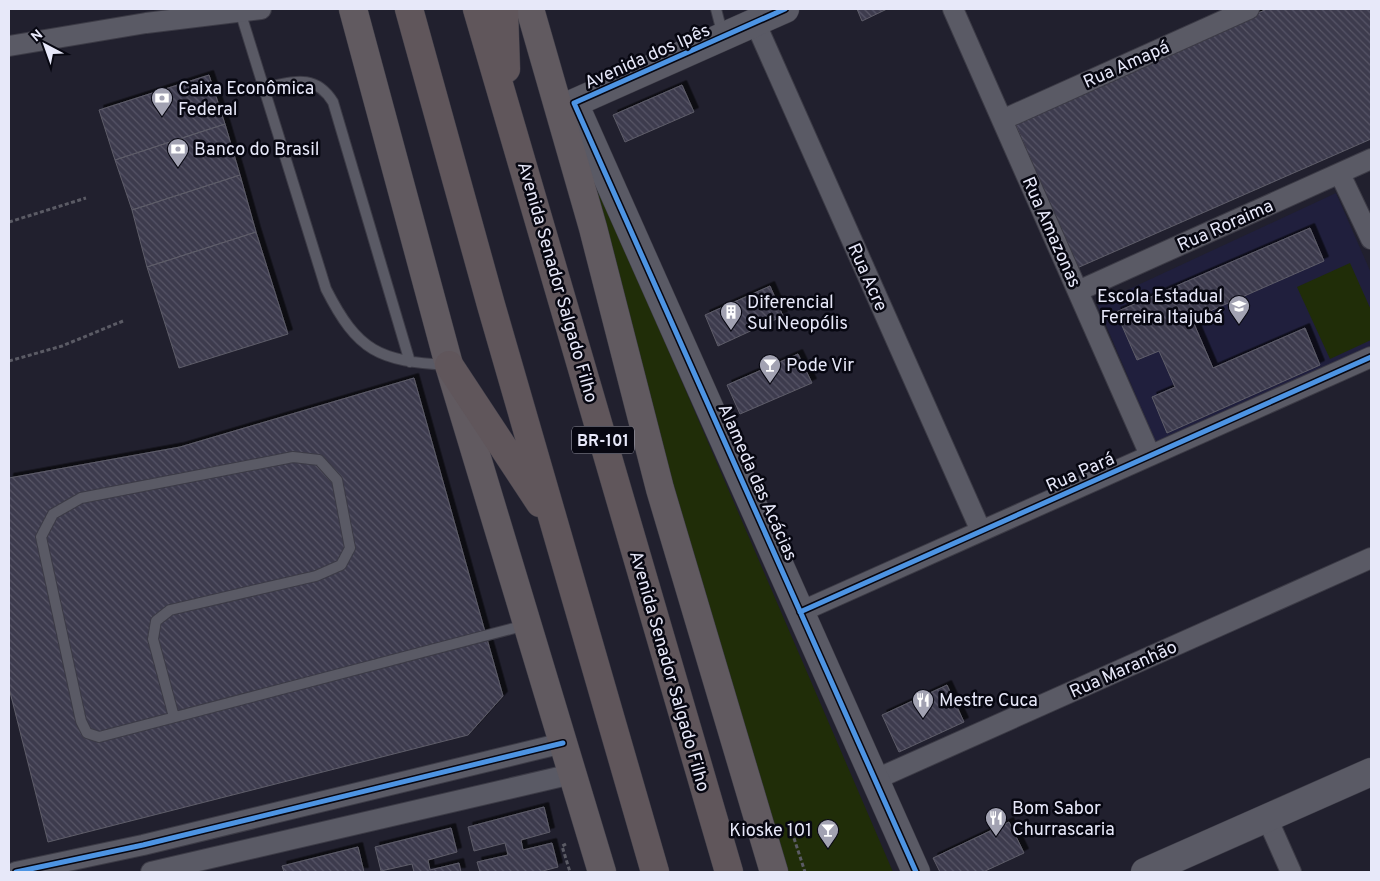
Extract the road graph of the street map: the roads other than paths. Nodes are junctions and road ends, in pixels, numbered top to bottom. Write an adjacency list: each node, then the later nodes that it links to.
1 (261, 9): 10 (street)
2 (353, 9): 25 (main road)
3 (409, 9): 27 (highway)
4 (478, 9): 17 (highway, Avenida Senador Salgado Filho / BR-101)
5 (504, 9): 17 (highway)
6 (530, 9): 46 (main road)
7 (716, 9): 13 (lane)
8 (953, 9): 18 (street, Rua Amazonas)
9 (1249, 9): 18 (street, Rua Amapá)
10 (240, 11): 12 (street); 15 (lane)
11 (770, 14): 13 (street, Avenida dos Ipês); 28 (street, Rua Acre)
12 (145, 16): 14 (street)
13 (724, 36): 16 (street, Avenida dos Ipês)
14 (9, 46)
15 (264, 88): 24 (lane); 24 (lane)
16 (574, 103): 30 (street, Alameda das Acácias)
17 (507, 108): 45 (highway, Avenida Senador Salgado Filho / BR-101)
18 (1002, 120): 22 (street, Rua Amazonas)
19 (1371, 160): 20 (street, Rua Roraima)
20 (1340, 174): 21 (street); 22 (street, Rua Roraima)
21 (1371, 239)
22 (1078, 291): 26 (street, Rua Amazonas)
23 (1371, 357): 26 (street, Rua Pará)
24 (410, 362): 25 (lane)
25 (449, 365): 27 (highway); 31 (main road)
26 (1150, 455): 28 (street, Rua Pará)
27 (554, 524): 44 (highway)
28 (980, 531): 30 (street, Rua Pará)
29 (1371, 558): 36 (street, Rua Maranhão)
30 (800, 612): 36 (street, Alameda das Acácias)
31 (527, 625): 32 (lane); 33 (main road)
32 (174, 717): 32 (lane)
33 (563, 743): 35 (main road); 38 (street)
34 (1371, 772): 37 (street)
35 (572, 774): 40 (street); 43 (main road)
36 (874, 780): 47 (street, Alameda das Acácias)
37 (1267, 818): 48 (street); 49 (street)
38 (169, 838): 39 (street); 40 (street)
39 (143, 845): 41 (street); 42 (street)
40 (180, 869): 42 (street)
41 (16, 872)
42 (150, 872)
43 (602, 872)
44 (655, 872)
45 (729, 872)
46 (774, 872)
47 (916, 872)
48 (1145, 872)
49 (1291, 872)

